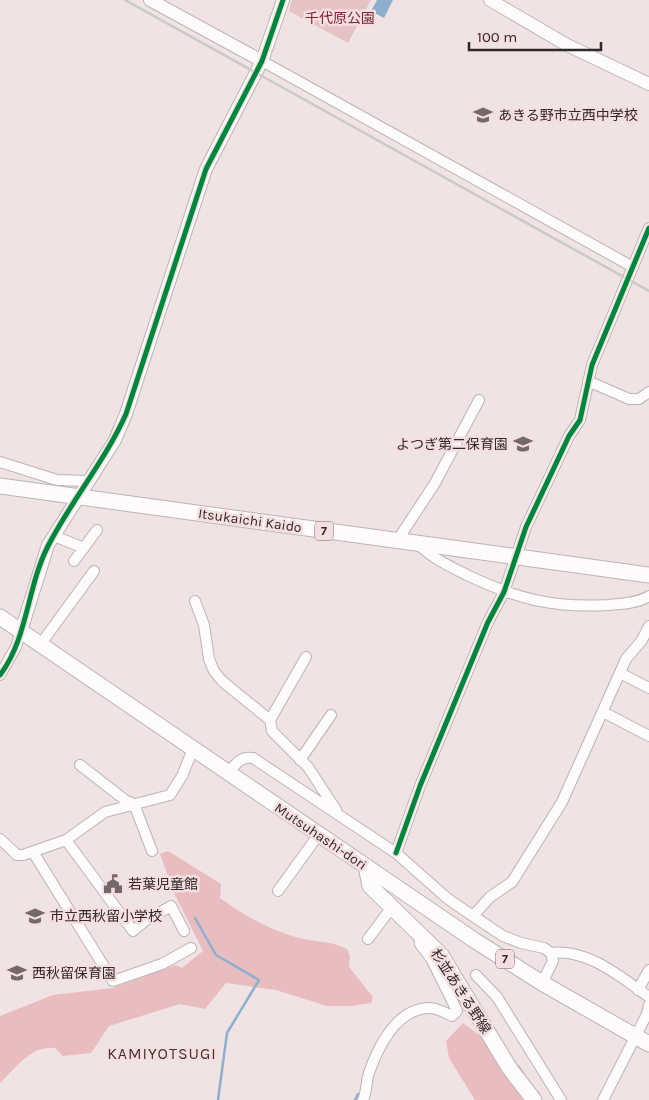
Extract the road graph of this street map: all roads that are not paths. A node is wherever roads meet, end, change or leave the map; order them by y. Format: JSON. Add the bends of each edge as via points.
{"nodes":[{"id":1,"x":150,"y":0,"type":"edge"},
{"id":2,"x":283,"y":0,"type":"edge"},
{"id":3,"x":490,"y":0,"type":"edge"},
{"id":4,"x":262,"y":61,"type":"junction"},
{"id":5,"x":649,"y":84,"type":"edge"},
{"id":6,"x":649,"y":228,"type":"edge"},
{"id":7,"x":633,"y":267,"type":"junction"},
{"id":8,"x":588,"y":381,"type":"junction"},
{"id":9,"x":649,"y":392,"type":"edge"},
{"id":10,"x":479,"y":400,"type":"dead end"},
{"id":11,"x":0,"y":462,"type":"edge"},
{"id":12,"x":89,"y":481,"type":"junction"},
{"id":13,"x":0,"y":486,"type":"edge"},
{"id":14,"x":79,"y":497,"type":"junction"},
{"id":15,"x":97,"y":530,"type":"dead end"},
{"id":16,"x":54,"y":536,"type":"junction"},
{"id":17,"x":397,"y":541,"type":"junction"},
{"id":18,"x":418,"y":544,"type":"junction"},
{"id":19,"x":84,"y":548,"type":"junction"},
{"id":20,"x":516,"y":557,"type":"junction"},
{"id":21,"x":74,"y":561,"type":"dead end"},
{"id":22,"x":94,"y":571,"type":"dead end"},
{"id":23,"x":648,"y":571,"type":"edge"},
{"id":24,"x":504,"y":592,"type":"junction"},
{"id":25,"x":649,"y":597,"type":"edge"},
{"id":26,"x":195,"y":601,"type":"dead end"},
{"id":27,"x":0,"y":617,"type":"edge"},
{"id":28,"x":649,"y":626,"type":"edge"},
{"id":29,"x":20,"y":631,"type":"junction"},
{"id":30,"x":40,"y":645,"type":"junction"},
{"id":31,"x":306,"y":657,"type":"dead end"},
{"id":32,"x":620,"y":673,"type":"junction"},
{"id":33,"x":0,"y":676,"type":"edge"},
{"id":34,"x":649,"y":688,"type":"edge"},
{"id":35,"x":603,"y":712,"type":"junction"},
{"id":36,"x":331,"y":715,"type":"dead end"},
{"id":37,"x":270,"y":720,"type":"junction"},
{"id":38,"x":649,"y":736,"type":"edge"},
{"id":39,"x":193,"y":749,"type":"junction"},
{"id":40,"x":300,"y":760,"type":"junction"},
{"id":41,"x":80,"y":765,"type":"dead end"},
{"id":42,"x":228,"y":773,"type":"junction"},
{"id":43,"x":134,"y":804,"type":"junction"},
{"id":44,"x":339,"y":815,"type":"junction"},
{"id":45,"x":319,"y":834,"type":"junction"},
{"id":46,"x":0,"y":840,"type":"edge"},
{"id":47,"x":66,"y":840,"type":"junction"},
{"id":48,"x":152,"y":851,"type":"dead end"},
{"id":49,"x":34,"y":852,"type":"junction"},
{"id":50,"x":396,"y":853,"type":"junction"},
{"id":51,"x":366,"y":866,"type":"junction"},
{"id":52,"x":278,"y":891,"type":"dead end"},
{"id":53,"x":392,"y":907,"type":"junction"},
{"id":54,"x":472,"y":916,"type":"junction"},
{"id":55,"x":184,"y":931,"type":"dead end"},
{"id":56,"x":418,"y":931,"type":"junction"},
{"id":57,"x":368,"y":939,"type":"dead end"},
{"id":58,"x":191,"y":948,"type":"dead end"},
{"id":59,"x":551,"y":953,"type":"junction"},
{"id":60,"x":649,"y":970,"type":"edge"},
{"id":61,"x":476,"y":975,"type":"dead end"},
{"id":62,"x":542,"y":983,"type":"junction"},
{"id":63,"x":638,"y":990,"type":"junction"},
{"id":64,"x":649,"y":997,"type":"edge"},
{"id":65,"x":649,"y":1005,"type":"edge"},
{"id":66,"x":636,"y":1036,"type":"junction"},
{"id":67,"x":649,"y":1044,"type":"edge"},
{"id":68,"x":363,"y":1100,"type":"edge"},
{"id":69,"x":534,"y":1100,"type":"edge"},
{"id":70,"x":561,"y":1100,"type":"edge"},
{"id":71,"x":603,"y":1100,"type":"edge"}],
"edges":[{"from":1,"to":4,"type":"street"},
{"from":2,"to":4,"type":"street"},
{"from":3,"to":5,"type":"street","via":[[567,45]]},
{"from":4,"to":7,"type":"street"},
{"from":4,"to":12,"type":"street","via":[[215,147],[135,393],[115,440]]},
{"from":6,"to":7,"type":"street"},
{"from":7,"to":8,"type":"street"},
{"from":8,"to":9,"type":"street","via":[[629,399],[639,399]]},
{"from":8,"to":20,"type":"street","via":[[580,420],[569,436],[526,527]]},
{"from":10,"to":17,"type":"street","via":[[435,482]]},
{"from":11,"to":12,"type":"street","via":[[57,480]]},
{"from":12,"to":14,"type":"street"},
{"from":13,"to":14,"type":"main road","name":"Itsukaichi Kaido","number":"7"},
{"from":14,"to":16,"type":"street"},
{"from":14,"to":17,"type":"main road","name":"Itsukaichi Kaido","number":"7"},
{"from":15,"to":19,"type":"street"},
{"from":16,"to":19,"type":"street"},
{"from":16,"to":29,"type":"street","via":[[44,556]]},
{"from":17,"to":18,"type":"main road","name":"Itsukaichi Kaido","number":"7"},
{"from":18,"to":20,"type":"main road","name":"Itsukaichi Kaido","number":"7"},
{"from":18,"to":24,"type":"street","via":[[446,565]]},
{"from":19,"to":21,"type":"street"},
{"from":20,"to":23,"type":"main road","name":"Itsukaichi Kaido","number":"7"},
{"from":20,"to":24,"type":"street"},
{"from":22,"to":30,"type":"street"},
{"from":24,"to":25,"type":"street","via":[[532,600],[582,606],[619,604]]},
{"from":24,"to":50,"type":"street","via":[[488,622],[420,786]]},
{"from":26,"to":37,"type":"street","via":[[214,671]]},
{"from":27,"to":29,"type":"main road","name":"Mutsuhashi-dori","number":"7"},
{"from":28,"to":32,"type":"street"},
{"from":29,"to":30,"type":"main road","name":"Mutsuhashi-dori","number":"7"},
{"from":29,"to":33,"type":"street","via":[[16,647]]},
{"from":30,"to":39,"type":"main road","name":"Mutsuhashi-dori","number":"7"},
{"from":31,"to":37,"type":"street"},
{"from":32,"to":34,"type":"street"},
{"from":32,"to":35,"type":"street"},
{"from":35,"to":38,"type":"street"},
{"from":35,"to":54,"type":"street","via":[[562,802],[512,882],[490,896]]},
{"from":36,"to":40,"type":"street"},
{"from":37,"to":40,"type":"street","via":[[272,731]]},
{"from":39,"to":42,"type":"main road","name":"Mutsuhashi-dori","number":"7"},
{"from":39,"to":43,"type":"street","via":[[170,794]]},
{"from":40,"to":44,"type":"street"},
{"from":41,"to":43,"type":"street","via":[[124,800]]},
{"from":42,"to":44,"type":"street","via":[[240,759],[252,758]]},
{"from":42,"to":45,"type":"main road","name":"Mutsuhashi-dori","number":"7"},
{"from":43,"to":47,"type":"street","via":[[105,812]]},
{"from":43,"to":48,"type":"street"},
{"from":44,"to":50,"type":"street"},
{"from":45,"to":51,"type":"main road","name":"Mutsuhashi-dori","number":"7"},
{"from":45,"to":52,"type":"street"},
{"from":46,"to":49,"type":"street","via":[[18,855]]},
{"from":47,"to":49,"type":"street"},
{"from":47,"to":55,"type":"street","via":[[133,931],[171,906]]},
{"from":49,"to":58,"type":"street","via":[[113,981],[162,964]]},
{"from":50,"to":54,"type":"street"},
{"from":51,"to":53,"type":"main road","name":"杉並あきる野線","via":[[370,886]]},
{"from":51,"to":62,"type":"main road","name":"Mutsuhashi-dori","number":"7"},
{"from":53,"to":56,"type":"main road","name":"杉並あきる野線"},
{"from":53,"to":57,"type":"street"},
{"from":54,"to":59,"type":"street","via":[[503,936]]},
{"from":56,"to":68,"type":"street","via":[[420,944],[432,960],[457,1011],[452,1016],[432,1008],[407,1013],[377,1053]]},
{"from":56,"to":69,"type":"main road","name":"杉並あきる野線","via":[[441,955],[510,1069]]},
{"from":59,"to":62,"type":"street","via":[[553,961]]},
{"from":59,"to":63,"type":"street","via":[[574,954],[591,960]]},
{"from":60,"to":63,"type":"street"},
{"from":61,"to":70,"type":"street","via":[[497,997]]},
{"from":62,"to":66,"type":"main road","name":"Mutsuhashi-dori","number":"7"},
{"from":63,"to":64,"type":"street"},
{"from":65,"to":66,"type":"street"},
{"from":66,"to":67,"type":"main road","name":"Mutsuhashi-dori","number":"7"},
{"from":66,"to":71,"type":"street"}]}
